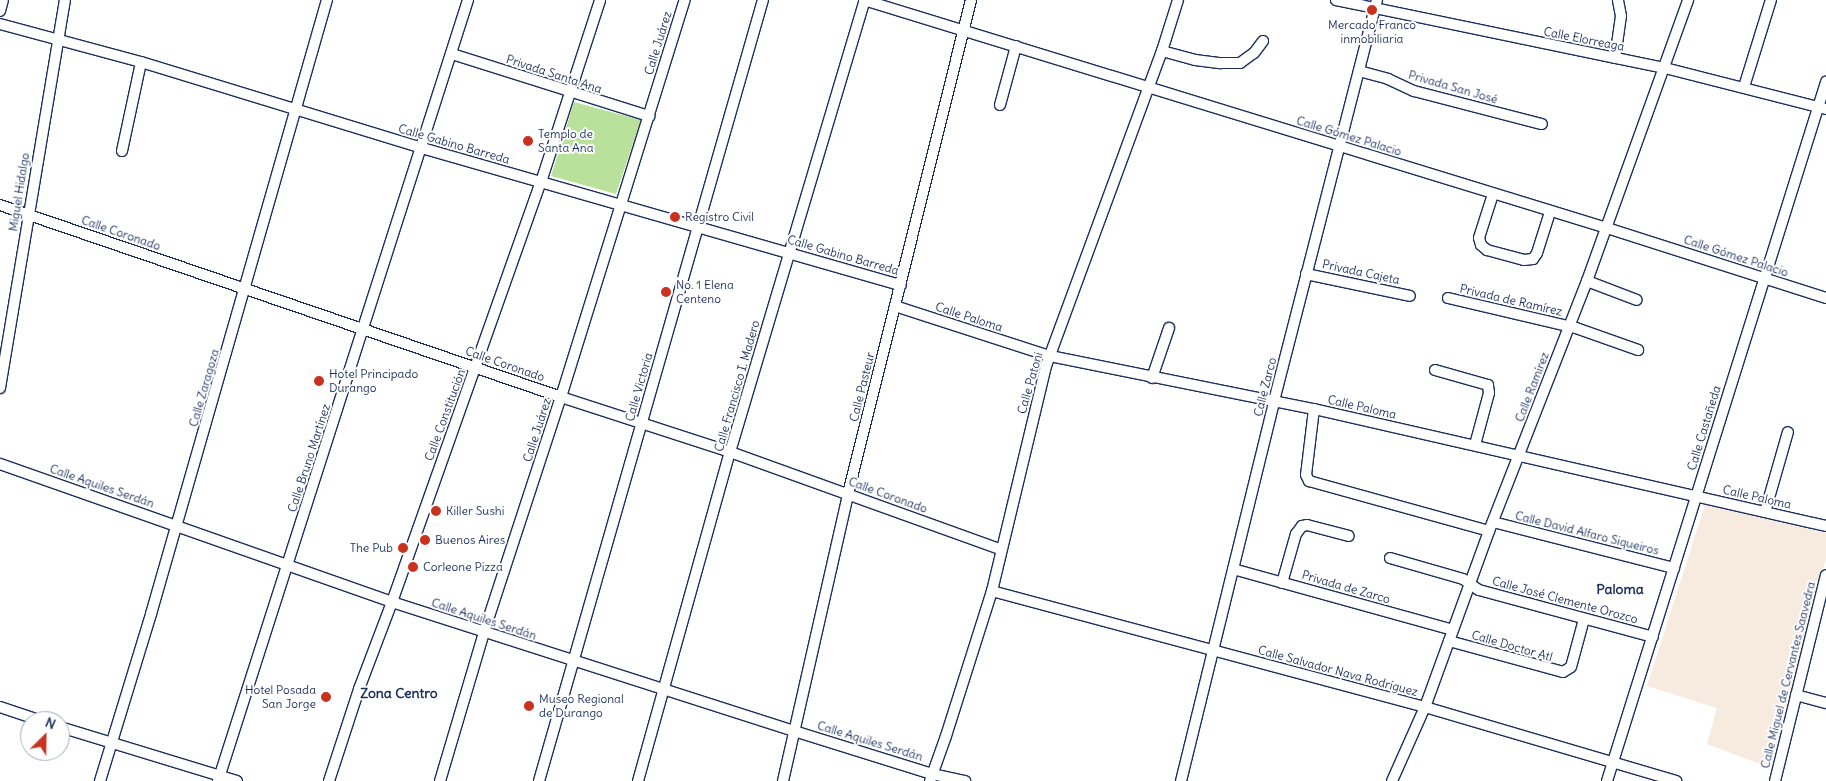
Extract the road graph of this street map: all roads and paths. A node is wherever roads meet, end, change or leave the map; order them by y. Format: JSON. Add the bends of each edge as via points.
{"nodes":[{"id":1,"x":3,"y":0,"type":"edge"},
{"id":2,"x":65,"y":0,"type":"edge"},
{"id":3,"x":327,"y":0,"type":"edge"},
{"id":4,"x":468,"y":0,"type":"edge"},
{"id":5,"x":600,"y":0,"type":"edge"},
{"id":6,"x":685,"y":0,"type":"edge"},
{"id":7,"x":763,"y":0,"type":"edge"},
{"id":8,"x":864,"y":0,"type":"edge"},
{"id":9,"x":971,"y":0,"type":"edge"},
{"id":10,"x":1178,"y":0,"type":"edge"},
{"id":11,"x":1336,"y":0,"type":"edge"},
{"id":12,"x":1618,"y":0,"type":"edge"},
{"id":13,"x":1688,"y":0,"type":"edge"},
{"id":14,"x":1771,"y":0,"type":"edge"},
{"id":15,"x":1376,"y":4,"type":"edge"},
{"id":16,"x":0,"y":11,"type":"edge"},
{"id":17,"x":0,"y":24,"type":"edge"},
{"id":18,"x":964,"y":29,"type":"junction"},
{"id":19,"x":57,"y":40,"type":"junction"},
{"id":20,"x":1263,"y":41,"type":"dead end"},
{"id":21,"x":1016,"y":46,"type":"junction"},
{"id":22,"x":1162,"y":51,"type":"junction"},
{"id":23,"x":452,"y":54,"type":"junction"},
{"id":24,"x":1615,"y":58,"type":"junction"},
{"id":25,"x":142,"y":62,"type":"junction"},
{"id":26,"x":1665,"y":68,"type":"junction"},
{"id":27,"x":1359,"y":71,"type":"junction"},
{"id":28,"x":1826,"y":82,"type":"edge"},
{"id":29,"x":1149,"y":87,"type":"junction"},
{"id":30,"x":1744,"y":87,"type":"junction"},
{"id":31,"x":571,"y":93,"type":"junction"},
{"id":32,"x":1000,"y":105,"type":"dead end"},
{"id":33,"x":1822,"y":108,"type":"edge"},
{"id":34,"x":296,"y":110,"type":"junction"},
{"id":35,"x":649,"y":116,"type":"junction"},
{"id":36,"x":1542,"y":124,"type":"dead end"},
{"id":37,"x":1340,"y":146,"type":"junction"},
{"id":38,"x":422,"y":148,"type":"junction"},
{"id":39,"x":122,"y":151,"type":"dead end"},
{"id":40,"x":541,"y":182,"type":"junction"},
{"id":41,"x":1493,"y":194,"type":"junction"},
{"id":42,"x":0,"y":205,"type":"edge"},
{"id":43,"x":620,"y":205,"type":"junction"},
{"id":44,"x":1550,"y":212,"type":"junction"},
{"id":45,"x":28,"y":214,"type":"junction"},
{"id":46,"x":698,"y":228,"type":"junction"},
{"id":47,"x":1607,"y":228,"type":"junction"},
{"id":48,"x":789,"y":253,"type":"junction"},
{"id":49,"x":1306,"y":274,"type":"junction"},
{"id":50,"x":1765,"y":279,"type":"junction"},
{"id":51,"x":1587,"y":281,"type":"junction"},
{"id":52,"x":902,"y":285,"type":"junction"},
{"id":53,"x":246,"y":289,"type":"junction"},
{"id":54,"x":1410,"y":296,"type":"dead end"},
{"id":55,"x":1448,"y":298,"type":"dead end"},
{"id":56,"x":1826,"y":298,"type":"edge"},
{"id":57,"x":1637,"y":300,"type":"dead end"},
{"id":58,"x":895,"y":306,"type":"junction"},
{"id":59,"x":1569,"y":327,"type":"junction"},
{"id":60,"x":1169,"y":328,"type":"dead end"},
{"id":61,"x":364,"y":329,"type":"junction"},
{"id":62,"x":1638,"y":350,"type":"dead end"},
{"id":63,"x":1050,"y":356,"type":"junction"},
{"id":64,"x":476,"y":367,"type":"junction"},
{"id":65,"x":1435,"y":370,"type":"dead end"},
{"id":66,"x":1152,"y":378,"type":"junction"},
{"id":67,"x":0,"y":388,"type":"edge"},
{"id":68,"x":561,"y":397,"type":"junction"},
{"id":69,"x":1274,"y":402,"type":"junction"},
{"id":70,"x":1314,"y":413,"type":"junction"},
{"id":71,"x":642,"y":422,"type":"junction"},
{"id":72,"x":1788,"y":432,"type":"dead end"},
{"id":73,"x":1475,"y":445,"type":"junction"},
{"id":74,"x":730,"y":452,"type":"junction"},
{"id":75,"x":1519,"y":455,"type":"junction"},
{"id":76,"x":0,"y":464,"type":"edge"},
{"id":77,"x":848,"y":494,"type":"junction"},
{"id":78,"x":1696,"y":496,"type":"junction"},
{"id":79,"x":1765,"y":512,"type":"junction"},
{"id":80,"x":177,"y":525,"type":"junction"},
{"id":81,"x":1826,"y":526,"type":"edge"},
{"id":82,"x":1491,"y":527,"type":"junction"},
{"id":83,"x":1349,"y":536,"type":"dead end"},
{"id":84,"x":1000,"y":549,"type":"junction"},
{"id":85,"x":1390,"y":558,"type":"dead end"},
{"id":86,"x":288,"y":563,"type":"junction"},
{"id":87,"x":1674,"y":568,"type":"junction"},
{"id":88,"x":1233,"y":569,"type":"junction"},
{"id":89,"x":1826,"y":575,"type":"edge"},
{"id":90,"x":1282,"y":583,"type":"junction"},
{"id":91,"x":1470,"y":585,"type":"junction"},
{"id":92,"x":992,"y":591,"type":"junction"},
{"id":93,"x":392,"y":602,"type":"junction"},
{"id":94,"x":1584,"y":619,"type":"junction"},
{"id":95,"x":1453,"y":630,"type":"junction"},
{"id":96,"x":484,"y":632,"type":"junction"},
{"id":97,"x":1653,"y":637,"type":"junction"},
{"id":98,"x":1449,"y":641,"type":"junction"},
{"id":99,"x":1213,"y":650,"type":"junction"},
{"id":100,"x":572,"y":660,"type":"junction"},
{"id":101,"x":664,"y":688,"type":"junction"},
{"id":102,"x":1796,"y":695,"type":"junction"},
{"id":103,"x":1826,"y":702,"type":"edge"},
{"id":104,"x":0,"y":707,"type":"edge"},
{"id":105,"x":1425,"y":707,"type":"junction"},
{"id":106,"x":20,"y":714,"type":"edge"},
{"id":107,"x":70,"y":730,"type":"edge"},
{"id":108,"x":794,"y":731,"type":"junction"},
{"id":109,"x":111,"y":744,"type":"junction"},
{"id":110,"x":1614,"y":762,"type":"junction"},
{"id":111,"x":931,"y":777,"type":"edge"},
{"id":112,"x":219,"y":779,"type":"edge"},
{"id":113,"x":100,"y":781,"type":"edge"},
{"id":114,"x":237,"y":781,"type":"edge"},
{"id":115,"x":329,"y":781,"type":"edge"},
{"id":116,"x":440,"y":781,"type":"edge"},
{"id":117,"x":538,"y":781,"type":"edge"},
{"id":118,"x":638,"y":781,"type":"edge"},
{"id":119,"x":783,"y":781,"type":"edge"},
{"id":120,"x":966,"y":781,"type":"edge"},
{"id":121,"x":1181,"y":781,"type":"edge"},
{"id":122,"x":1392,"y":781,"type":"edge"},
{"id":123,"x":1607,"y":781,"type":"edge"},
{"id":124,"x":1676,"y":781,"type":"edge"},
{"id":125,"x":1775,"y":781,"type":"edge"}],
"edges":[{"from":1,"to":16,"type":"street"},
{"from":2,"to":19,"type":"street","name":"Miguel Hidalgo"},
{"from":3,"to":34,"type":"street","name":"Calle Zaragoza"},
{"from":4,"to":23,"type":"street","name":"Calle Bruno Martínez"},
{"from":5,"to":31,"type":"street","name":"Calle Constitución"},
{"from":6,"to":35,"type":"street","name":"Calle Juárez"},
{"from":7,"to":46,"type":"street","name":"Calle Victoria"},
{"from":8,"to":18,"type":"street","name":"Calle Gómez Palacio"},
{"from":8,"to":48,"type":"street","name":"Calle Francisco I. Madero"},
{"from":9,"to":18,"type":"street","name":"Calle Pasteur"},
{"from":10,"to":22,"type":"street","name":"Calle Patoni"},
{"from":11,"to":15,"type":"street","name":"Calle Elorreaga"},
{"from":12,"to":24,"type":"street","via":[[1621,16]]},
{"from":13,"to":26,"type":"street","name":"Calle Ramírez"},
{"from":14,"to":30,"type":"street"},
{"from":15,"to":24,"type":"street","name":"Calle Elorreaga"},
{"from":15,"to":27,"type":"street","name":"Calle Zarco"},
{"from":17,"to":19,"type":"street","name":"Calle Gabino Barreda"},
{"from":18,"to":21,"type":"street","name":"Calle Gómez Palacio"},
{"from":18,"to":52,"type":"street","name":"Calle Pasteur"},
{"from":19,"to":25,"type":"street","name":"Calle Gabino Barreda"},
{"from":19,"to":45,"type":"street","name":"Miguel Hidalgo"},
{"from":20,"to":22,"type":"street","via":[[1240,63],[1195,60]]},
{"from":21,"to":29,"type":"street","name":"Calle Gómez Palacio"},
{"from":21,"to":32,"type":"street"},
{"from":22,"to":29,"type":"street","name":"Calle Patoni"},
{"from":23,"to":31,"type":"street","name":"Privada Santa Ana"},
{"from":23,"to":38,"type":"street","name":"Calle Bruno Martínez"},
{"from":24,"to":26,"type":"street","name":"Calle Elorreaga"},
{"from":25,"to":34,"type":"street","name":"Calle Gabino Barreda"},
{"from":25,"to":39,"type":"street"},
{"from":26,"to":30,"type":"street","name":"Calle Elorreaga"},
{"from":26,"to":47,"type":"street","name":"Calle Ramírez"},
{"from":27,"to":36,"type":"street","name":"Privada San José","via":[[1414,91]]},
{"from":27,"to":37,"type":"street","name":"Calle Zarco"},
{"from":28,"to":33,"type":"street","name":"Calle Castañeda"},
{"from":29,"to":37,"type":"street","name":"Calle Gómez Palacio"},
{"from":29,"to":63,"type":"street","name":"Calle Patoni"},
{"from":30,"to":33,"type":"street","name":"Calle Elorreaga"},
{"from":31,"to":35,"type":"street","name":"Privada Santa Ana"},
{"from":31,"to":40,"type":"street","name":"Calle Constitución"},
{"from":33,"to":50,"type":"street","name":"Calle Castañeda"},
{"from":34,"to":38,"type":"street","name":"Calle Gabino Barreda"},
{"from":34,"to":53,"type":"street","name":"Calle Zaragoza"},
{"from":35,"to":43,"type":"street","name":"Calle Juárez"},
{"from":37,"to":41,"type":"street","name":"Calle Gómez Palacio"},
{"from":37,"to":49,"type":"street","name":"Calle Zarco"},
{"from":38,"to":40,"type":"street","name":"Calle Gabino Barreda"},
{"from":38,"to":61,"type":"street","name":"Calle Bruno Martínez"},
{"from":40,"to":43,"type":"street","name":"Calle Gabino Barreda"},
{"from":40,"to":64,"type":"street","name":"Calle Constitución"},
{"from":41,"to":44,"type":"street","name":"Calle Gómez Palacio"},
{"from":41,"to":44,"type":"street","via":[[1479,238],[1480,245],[1487,250],[1524,260],[1533,259]]},
{"from":42,"to":45,"type":"street","name":"Calle Coronado"},
{"from":43,"to":46,"type":"street","name":"Calle Gabino Barreda"},
{"from":43,"to":68,"type":"street","name":"Calle Juárez"},
{"from":44,"to":47,"type":"street","name":"Calle Gómez Palacio"},
{"from":45,"to":53,"type":"street","name":"Calle Coronado"},
{"from":45,"to":67,"type":"street","name":"Miguel Hidalgo"},
{"from":46,"to":48,"type":"street","name":"Calle Gabino Barreda"},
{"from":46,"to":71,"type":"street","name":"Calle Victoria"},
{"from":47,"to":50,"type":"street","name":"Calle Gómez Palacio"},
{"from":47,"to":51,"type":"street","name":"Calle Ramírez"},
{"from":48,"to":52,"type":"street","name":"Calle Gabino Barreda"},
{"from":48,"to":74,"type":"street","name":"Calle Francisco I. Madero"},
{"from":49,"to":54,"type":"street","name":"Privada Cajeta"},
{"from":49,"to":69,"type":"street","name":"Calle Zarco"},
{"from":50,"to":56,"type":"street","name":"Calle Gómez Palacio"},
{"from":50,"to":78,"type":"street","name":"Calle Castañeda"},
{"from":51,"to":57,"type":"street"},
{"from":51,"to":59,"type":"street","name":"Calle Ramírez"},
{"from":52,"to":58,"type":"street","name":"Calle Pasteur"},
{"from":53,"to":61,"type":"street","name":"Calle Coronado"},
{"from":53,"to":80,"type":"street","name":"Calle Zaragoza"},
{"from":55,"to":59,"type":"street","name":"Privada de Ramírez"},
{"from":58,"to":63,"type":"street","name":"Calle Paloma"},
{"from":58,"to":77,"type":"street","name":"Calle Pasteur"},
{"from":59,"to":62,"type":"street","name":"Privada de Ramírez"},
{"from":59,"to":75,"type":"street","name":"Calle Ramírez"},
{"from":60,"to":66,"type":"street"},
{"from":61,"to":64,"type":"street","name":"Calle Coronado"},
{"from":61,"to":86,"type":"street","name":"Calle Bruno Martínez"},
{"from":63,"to":66,"type":"street","name":"Calle Paloma"},
{"from":63,"to":84,"type":"street","name":"Calle Patoni"},
{"from":64,"to":68,"type":"street","name":"Calle Coronado"},
{"from":64,"to":93,"type":"street","name":"Calle Constitución"},
{"from":65,"to":73,"type":"street","via":[[1488,385],[1489,393]]},
{"from":66,"to":69,"type":"street","name":"Calle Paloma"},
{"from":68,"to":71,"type":"street","name":"Calle Coronado"},
{"from":68,"to":96,"type":"street","name":"Calle Juárez"},
{"from":69,"to":70,"type":"street","name":"Calle Paloma"},
{"from":69,"to":88,"type":"street","name":"Calle Zarco"},
{"from":70,"to":73,"type":"street","name":"Calle Paloma"},
{"from":70,"to":82,"type":"street","name":"Calle David Alfaro Siqueiros","via":[[1307,479],[1384,503]]},
{"from":71,"to":74,"type":"street","name":"Calle Coronado"},
{"from":71,"to":100,"type":"street","name":"Calle Victoria"},
{"from":72,"to":79,"type":"street"},
{"from":73,"to":75,"type":"street","name":"Calle Paloma"},
{"from":74,"to":77,"type":"street","name":"Calle Coronado"},
{"from":74,"to":101,"type":"street","name":"Calle Francisco I. Madero"},
{"from":75,"to":78,"type":"street","name":"Calle Paloma"},
{"from":75,"to":82,"type":"street","name":"Calle Ramírez"},
{"from":76,"to":80,"type":"street","name":"Calle Aquiles Serdán"},
{"from":77,"to":84,"type":"street","name":"Calle Coronado"},
{"from":77,"to":108,"type":"street","name":"Calle Pasteur"},
{"from":78,"to":79,"type":"street","name":"Calle Paloma"},
{"from":78,"to":87,"type":"street","name":"Calle Castañeda"},
{"from":79,"to":81,"type":"street","name":"Calle Paloma"},
{"from":80,"to":86,"type":"street","name":"Calle Aquiles Serdán"},
{"from":80,"to":109,"type":"street","name":"Calle Zaragoza"},
{"from":82,"to":87,"type":"street","name":"Calle David Alfaro Siqueiros"},
{"from":82,"to":91,"type":"street","name":"Calle Ramírez"},
{"from":83,"to":90,"type":"street","via":[[1302,526],[1296,534]]},
{"from":84,"to":92,"type":"street","name":"Calle Patoni"},
{"from":85,"to":91,"type":"street","name":"Calle José Clemente Orozco"},
{"from":86,"to":93,"type":"street","name":"Calle Aquiles Serdán"},
{"from":86,"to":112,"type":"street","name":"Calle Bruno Martínez"},
{"from":87,"to":97,"type":"street","name":"Calle Castañeda"},
{"from":88,"to":90,"type":"street","name":"Privada de Zarco"},
{"from":88,"to":99,"type":"street","name":"Calle Zarco"},
{"from":89,"to":102,"type":"street","name":"Calle Miguel de Cervantes Saavedra"},
{"from":90,"to":95,"type":"street","name":"Privada de Zarco"},
{"from":91,"to":94,"type":"street","name":"Calle José Clemente Orozco"},
{"from":91,"to":95,"type":"street","name":"Calle Ramírez"},
{"from":92,"to":99,"type":"street","name":"Calle Salvador Nava Rodríguez"},
{"from":92,"to":111,"type":"street","name":"Calle Patoni"},
{"from":93,"to":96,"type":"street","name":"Calle Aquiles Serdán"},
{"from":93,"to":115,"type":"street","name":"Calle Constitución"},
{"from":94,"to":97,"type":"street","name":"Calle José Clemente Orozco"},
{"from":94,"to":98,"type":"street","name":"Calle Doctor Atl","via":[[1568,671],[1558,672]]},
{"from":95,"to":98,"type":"street","name":"Calle Ramírez"},
{"from":96,"to":100,"type":"street","name":"Calle Aquiles Serdán"},
{"from":96,"to":116,"type":"street","name":"Calle Juárez"},
{"from":97,"to":110,"type":"street","name":"Calle Castañeda"},
{"from":98,"to":105,"type":"street","name":"Calle Ramírez"},
{"from":99,"to":105,"type":"street","name":"Calle Salvador Nava Rodríguez"},
{"from":99,"to":121,"type":"street","name":"Calle Zarco"},
{"from":100,"to":101,"type":"street","name":"Calle Aquiles Serdán"},
{"from":100,"to":117,"type":"street","name":"Calle Victoria"},
{"from":101,"to":108,"type":"street","name":"Calle Aquiles Serdán"},
{"from":101,"to":118,"type":"street","name":"Calle Francisco I. Madero"},
{"from":102,"to":103,"type":"street"},
{"from":102,"to":125,"type":"street","name":"Calle Miguel de Cervantes Saavedra"},
{"from":104,"to":106,"type":"street"},
{"from":105,"to":110,"type":"street","name":"Calle Salvador Nava Rodríguez"},
{"from":105,"to":122,"type":"street","name":"Calle Ramírez"},
{"from":107,"to":109,"type":"street"},
{"from":108,"to":111,"type":"street","name":"Calle Aquiles Serdán"},
{"from":108,"to":119,"type":"street","name":"Calle Pasteur"},
{"from":109,"to":112,"type":"street"},
{"from":109,"to":113,"type":"street","name":"Calle Zaragoza"},
{"from":110,"to":123,"type":"street","name":"Calle Castañeda"},
{"from":110,"to":124,"type":"street","name":"Calle Salvador Nava Rodríguez"},
{"from":111,"to":120,"type":"street","name":"Calle Aquiles Serdán"},
{"from":112,"to":114,"type":"street"}]}
